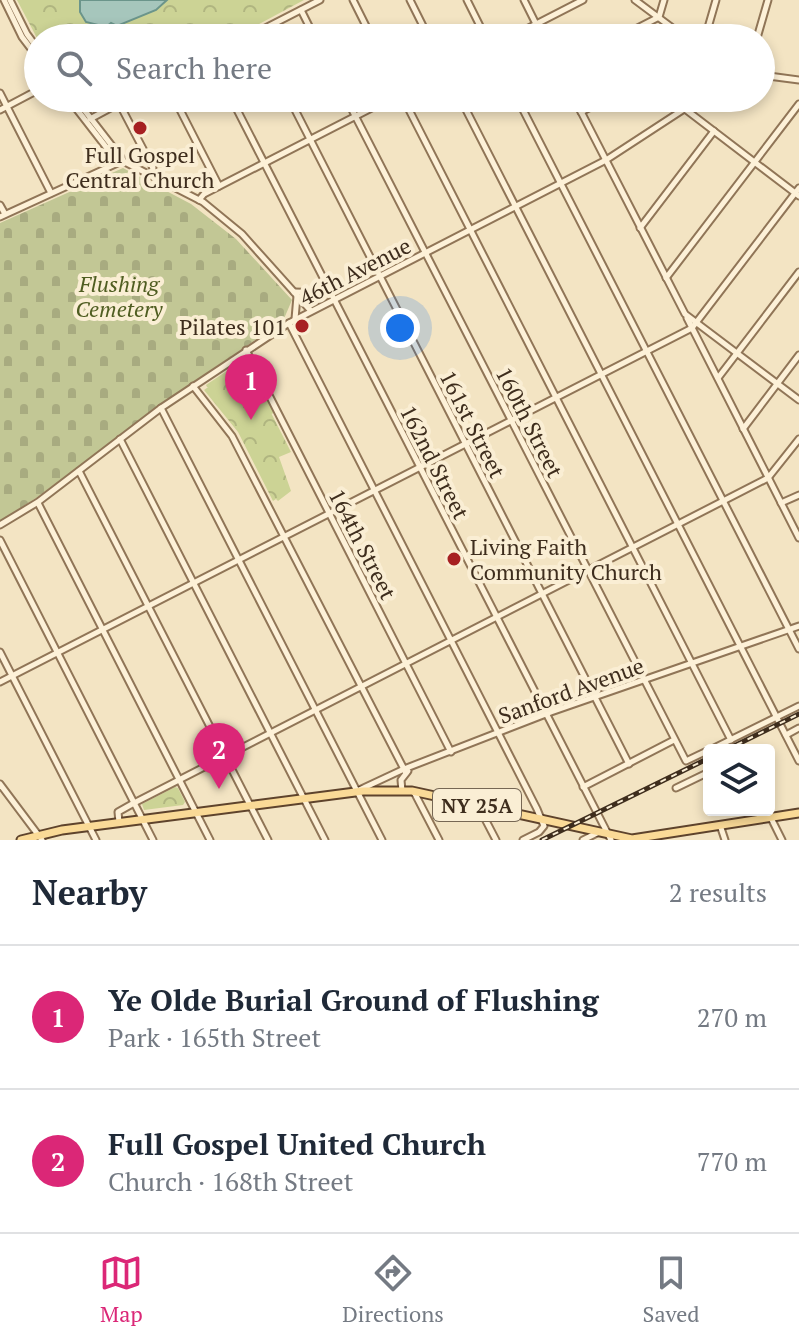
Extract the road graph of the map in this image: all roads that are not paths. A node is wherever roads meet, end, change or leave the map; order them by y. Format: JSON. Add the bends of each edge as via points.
{"nodes":[{"id":1,"x":7,"y":0,"type":"edge"},
{"id":2,"x":320,"y":0,"type":"edge"},
{"id":3,"x":353,"y":0,"type":"edge"},
{"id":4,"x":410,"y":0,"type":"edge"},
{"id":5,"x":467,"y":0,"type":"edge"},
{"id":6,"x":524,"y":0,"type":"edge"},
{"id":7,"x":583,"y":0,"type":"edge"},
{"id":8,"x":635,"y":0,"type":"edge"},
{"id":9,"x":664,"y":0,"type":"edge"},
{"id":10,"x":716,"y":0,"type":"edge"},
{"id":11,"x":768,"y":0,"type":"edge"},
{"id":12,"x":313,"y":2,"type":"edge"},
{"id":13,"x":301,"y":10,"type":"junction"},
{"id":14,"x":659,"y":17,"type":"junction"},
{"id":15,"x":277,"y":24,"type":"edge"},
{"id":16,"x":308,"y":24,"type":"edge"},
{"id":17,"x":365,"y":24,"type":"edge"},
{"id":18,"x":422,"y":24,"type":"edge"},
{"id":19,"x":479,"y":24,"type":"edge"},
{"id":20,"x":536,"y":24,"type":"joint"},
{"id":21,"x":645,"y":24,"type":"edge"},
{"id":22,"x":668,"y":24,"type":"edge"},
{"id":23,"x":709,"y":24,"type":"edge"},
{"id":24,"x":761,"y":24,"type":"edge"},
{"id":25,"x":24,"y":27,"type":"edge"},
{"id":26,"x":24,"y":38,"type":"edge"},
{"id":27,"x":799,"y":72,"type":"edge"},
{"id":28,"x":775,"y":77,"type":"edge"},
{"id":29,"x":798,"y":80,"type":"edge"},
{"id":30,"x":0,"y":93,"type":"edge"},
{"id":31,"x":24,"y":97,"type":"edge"},
{"id":32,"x":799,"y":104,"type":"edge"},
{"id":33,"x":3,"y":108,"type":"edge"},
{"id":34,"x":81,"y":112,"type":"edge"},
{"id":35,"x":83,"y":112,"type":"edge"},
{"id":36,"x":103,"y":112,"type":"edge"},
{"id":37,"x":124,"y":112,"type":"edge"},
{"id":38,"x":181,"y":112,"type":"edge"},
{"id":39,"x":238,"y":112,"type":"edge"},
{"id":40,"x":296,"y":112,"type":"edge"},
{"id":41,"x":353,"y":112,"type":"edge"},
{"id":42,"x":364,"y":112,"type":"edge"},
{"id":43,"x":410,"y":112,"type":"edge"},
{"id":44,"x":467,"y":112,"type":"edge"},
{"id":45,"x":524,"y":112,"type":"edge"},
{"id":46,"x":581,"y":112,"type":"edge"},
{"id":47,"x":680,"y":112,"type":"edge"},
{"id":48,"x":689,"y":112,"type":"edge"},
{"id":49,"x":355,"y":117,"type":"junction"},
{"id":50,"x":88,"y":120,"type":"junction"},
{"id":51,"x":714,"y":131,"type":"junction"},
{"id":52,"x":310,"y":140,"type":"junction"},
{"id":53,"x":606,"y":160,"type":"junction"},
{"id":54,"x":123,"y":161,"type":"junction"},
{"id":55,"x":755,"y":162,"type":"junction"},
{"id":56,"x":264,"y":163,"type":"junction"},
{"id":57,"x":151,"y":174,"type":"junction"},
{"id":58,"x":560,"y":183,"type":"junction"},
{"id":59,"x":219,"y":186,"type":"junction"},
{"id":60,"x":51,"y":193,"type":"junction"},
{"id":61,"x":798,"y":193,"type":"edge"},
{"id":62,"x":199,"y":200,"type":"junction"},
{"id":63,"x":0,"y":205,"type":"edge"},
{"id":64,"x":515,"y":206,"type":"junction"},
{"id":65,"x":2,"y":216,"type":"edge"},
{"id":66,"x":640,"y":228,"type":"junction"},
{"id":67,"x":470,"y":229,"type":"junction"},
{"id":68,"x":425,"y":253,"type":"junction"},
{"id":69,"x":799,"y":272,"type":"edge"},
{"id":70,"x":379,"y":275,"type":"junction"},
{"id":71,"x":666,"y":278,"type":"junction"},
{"id":72,"x":296,"y":293,"type":"junction"},
{"id":73,"x":332,"y":296,"type":"junction"},
{"id":74,"x":311,"y":311,"type":"junction"},
{"id":75,"x":292,"y":321,"type":"junction"},
{"id":76,"x":694,"y":325,"type":"junction"},
{"id":77,"x":246,"y":350,"type":"junction"},
{"id":78,"x":646,"y":351,"type":"junction"},
{"id":79,"x":737,"y":353,"type":"junction"},
{"id":80,"x":799,"y":355,"type":"edge"},
{"id":81,"x":601,"y":374,"type":"junction"},
{"id":82,"x":718,"y":378,"type":"junction"},
{"id":83,"x":777,"y":384,"type":"junction"},
{"id":84,"x":193,"y":386,"type":"junction"},
{"id":85,"x":556,"y":397,"type":"junction"},
{"id":86,"x":799,"y":400,"type":"edge"},
{"id":87,"x":161,"y":408,"type":"junction"},
{"id":88,"x":511,"y":420,"type":"junction"},
{"id":89,"x":743,"y":429,"type":"junction"},
{"id":90,"x":120,"y":439,"type":"junction"},
{"id":91,"x":799,"y":439,"type":"edge"},
{"id":92,"x":465,"y":444,"type":"junction"},
{"id":93,"x":420,"y":467,"type":"junction"},
{"id":94,"x":78,"y":470,"type":"junction"},
{"id":95,"x":768,"y":478,"type":"junction"},
{"id":96,"x":375,"y":490,"type":"junction"},
{"id":97,"x":799,"y":495,"type":"edge"},
{"id":98,"x":723,"y":501,"type":"junction"},
{"id":99,"x":38,"y":502,"type":"junction"},
{"id":100,"x":781,"y":503,"type":"junction"},
{"id":101,"x":329,"y":513,"type":"junction"},
{"id":102,"x":678,"y":524,"type":"junction"},
{"id":103,"x":0,"y":525,"type":"edge"},
{"id":104,"x":284,"y":537,"type":"junction"},
{"id":105,"x":799,"y":538,"type":"edge"},
{"id":106,"x":0,"y":540,"type":"edge"},
{"id":107,"x":633,"y":547,"type":"junction"},
{"id":108,"x":239,"y":560,"type":"junction"},
{"id":109,"x":587,"y":571,"type":"junction"},
{"id":110,"x":193,"y":583,"type":"junction"},
{"id":111,"x":542,"y":594,"type":"junction"},
{"id":112,"x":148,"y":606,"type":"junction"},
{"id":113,"x":497,"y":617,"type":"junction"},
{"id":114,"x":799,"y":626,"type":"edge"},
{"id":115,"x":103,"y":629,"type":"junction"},
{"id":116,"x":789,"y":630,"type":"junction"},
{"id":117,"x":451,"y":640,"type":"junction"},
{"id":118,"x":740,"y":647,"type":"junction"},
{"id":119,"x":799,"y":649,"type":"edge"},
{"id":120,"x":0,"y":652,"type":"edge"},
{"id":121,"x":57,"y":652,"type":"junction"},
{"id":122,"x":406,"y":663,"type":"junction"},
{"id":123,"x":692,"y":664,"type":"junction"},
{"id":124,"x":12,"y":675,"type":"junction"},
{"id":125,"x":644,"y":680,"type":"junction"},
{"id":126,"x":0,"y":682,"type":"edge"},
{"id":127,"x":360,"y":687,"type":"junction"},
{"id":128,"x":595,"y":697,"type":"junction"},
{"id":129,"x":799,"y":706,"type":"edge"},
{"id":130,"x":315,"y":710,"type":"junction"},
{"id":131,"x":547,"y":714,"type":"junction"},
{"id":132,"x":777,"y":717,"type":"junction"},
{"id":133,"x":799,"y":728,"type":"edge"},
{"id":134,"x":270,"y":733,"type":"junction"},
{"id":135,"x":499,"y":733,"type":"junction"},
{"id":136,"x":786,"y":735,"type":"junction"},
{"id":137,"x":674,"y":740,"type":"junction"},
{"id":138,"x":731,"y":740,"type":"junction"},
{"id":139,"x":722,"y":744,"type":"edge"},
{"id":140,"x":451,"y":752,"type":"junction"},
{"id":141,"x":703,"y":753,"type":"edge"},
{"id":142,"x":225,"y":756,"type":"junction"},
{"id":143,"x":799,"y":761,"type":"edge"},
{"id":144,"x":629,"y":764,"type":"junction"},
{"id":145,"x":405,"y":771,"type":"junction"},
{"id":146,"x":703,"y":775,"type":"edge"},
{"id":147,"x":179,"y":779,"type":"junction"},
{"id":148,"x":0,"y":784,"type":"edge"},
{"id":149,"x":583,"y":787,"type":"junction"},
{"id":150,"x":676,"y":788,"type":"dead end"},
{"id":151,"x":402,"y":791,"type":"junction"},
{"id":152,"x":357,"y":792,"type":"junction"},
{"id":153,"x":413,"y":792,"type":"junction"},
{"id":154,"x":304,"y":799,"type":"junction"},
{"id":155,"x":134,"y":803,"type":"junction"},
{"id":156,"x":250,"y":806,"type":"junction"},
{"id":157,"x":486,"y":808,"type":"junction"},
{"id":158,"x":197,"y":813,"type":"junction"},
{"id":159,"x":799,"y":813,"type":"edge"},
{"id":160,"x":775,"y":814,"type":"edge"},
{"id":161,"x":760,"y":816,"type":"edge"},
{"id":162,"x":770,"y":816,"type":"edge"},
{"id":163,"x":143,"y":820,"type":"junction"},
{"id":164,"x":119,"y":822,"type":"junction"},
{"id":165,"x":543,"y":823,"type":"junction"},
{"id":166,"x":720,"y":825,"type":"junction"},
{"id":167,"x":89,"y":826,"type":"junction"},
{"id":168,"x":583,"y":829,"type":"junction"},
{"id":169,"x":606,"y":835,"type":"edge"},
{"id":170,"x":40,"y":837,"type":"edge"},
{"id":171,"x":668,"y":837,"type":"edge"},
{"id":172,"x":636,"y":839,"type":"edge"},
{"id":173,"x":21,"y":840,"type":"edge"},
{"id":174,"x":96,"y":840,"type":"edge"},
{"id":175,"x":153,"y":840,"type":"edge"},
{"id":176,"x":210,"y":840,"type":"edge"},
{"id":177,"x":268,"y":840,"type":"edge"},
{"id":178,"x":325,"y":840,"type":"edge"},
{"id":179,"x":382,"y":840,"type":"edge"},
{"id":180,"x":439,"y":840,"type":"edge"},
{"id":181,"x":496,"y":840,"type":"edge"},
{"id":182,"x":523,"y":840,"type":"edge"},
{"id":183,"x":582,"y":840,"type":"edge"},
{"id":184,"x":725,"y":840,"type":"edge"},
{"id":185,"x":782,"y":840,"type":"edge"}],
"edges":[{"from":1,"to":25,"type":"street"},
{"from":1,"to":26,"type":"street"},
{"from":2,"to":12,"type":"street"},
{"from":3,"to":17,"type":"street"},
{"from":4,"to":18,"type":"street"},
{"from":5,"to":19,"type":"street"},
{"from":6,"to":20,"type":"street"},
{"from":7,"to":20,"type":"street"},
{"from":8,"to":14,"type":"street"},
{"from":9,"to":14,"type":"street"},
{"from":10,"to":23,"type":"street"},
{"from":11,"to":24,"type":"street"},
{"from":12,"to":13,"type":"street"},
{"from":13,"to":15,"type":"street"},
{"from":13,"to":16,"type":"street"},
{"from":14,"to":21,"type":"street"},
{"from":14,"to":22,"type":"street"},
{"from":27,"to":29,"type":"street"},
{"from":28,"to":29,"type":"street"},
{"from":30,"to":33,"type":"street"},
{"from":31,"to":33,"type":"street"},
{"from":32,"to":55,"type":"street"},
{"from":33,"to":60,"type":"street"},
{"from":34,"to":50,"type":"street"},
{"from":35,"to":50,"type":"street"},
{"from":36,"to":50,"type":"street"},
{"from":37,"to":57,"type":"street","via":[[151,164]]},
{"from":38,"to":59,"type":"street"},
{"from":39,"to":56,"type":"street","name":"162nd Street"},
{"from":40,"to":52,"type":"street","name":"161st Street"},
{"from":41,"to":49,"type":"street","name":"160th Street"},
{"from":42,"to":49,"type":"street"},
{"from":43,"to":67,"type":"street"},
{"from":44,"to":64,"type":"street"},
{"from":45,"to":58,"type":"street"},
{"from":46,"to":53,"type":"street"},
{"from":47,"to":53,"type":"street","name":"46th Avenue"},
{"from":48,"to":51,"type":"street"},
{"from":49,"to":52,"type":"street"},
{"from":49,"to":68,"type":"street","name":"160th Street"},
{"from":50,"to":54,"type":"street"},
{"from":51,"to":55,"type":"street"},
{"from":51,"to":66,"type":"street"},
{"from":52,"to":56,"type":"street"},
{"from":52,"to":70,"type":"street","name":"161st Street"},
{"from":53,"to":58,"type":"street","name":"46th Avenue"},
{"from":53,"to":66,"type":"street"},
{"from":54,"to":57,"type":"street"},
{"from":54,"to":60,"type":"street"},
{"from":55,"to":61,"type":"street"},
{"from":55,"to":71,"type":"street"},
{"from":56,"to":59,"type":"street"},
{"from":56,"to":73,"type":"street","name":"162nd Street"},
{"from":57,"to":62,"type":"street"},
{"from":58,"to":64,"type":"street","name":"46th Avenue"},
{"from":58,"to":78,"type":"street"},
{"from":59,"to":62,"type":"street"},
{"from":60,"to":65,"type":"street"},
{"from":61,"to":76,"type":"street"},
{"from":62,"to":72,"type":"street","via":[[242,234]]},
{"from":63,"to":65,"type":"street"},
{"from":64,"to":67,"type":"street","name":"46th Avenue"},
{"from":64,"to":81,"type":"street"},
{"from":66,"to":71,"type":"street"},
{"from":67,"to":68,"type":"street","name":"46th Avenue"},
{"from":67,"to":85,"type":"street"},
{"from":68,"to":70,"type":"street","name":"46th Avenue"},
{"from":68,"to":88,"type":"street","name":"160th Street"},
{"from":69,"to":79,"type":"street"},
{"from":70,"to":73,"type":"street","name":"46th Avenue"},
{"from":70,"to":92,"type":"street","name":"161st Street"},
{"from":71,"to":76,"type":"street"},
{"from":72,"to":73,"type":"street"},
{"from":72,"to":74,"type":"street"},
{"from":72,"to":75,"type":"street"},
{"from":73,"to":74,"type":"street","name":"46th Avenue"},
{"from":73,"to":93,"type":"street","name":"162nd Street"},
{"from":74,"to":75,"type":"street","name":"46th Avenue"},
{"from":75,"to":77,"type":"street","name":"46th Avenue"},
{"from":75,"to":96,"type":"street"},
{"from":76,"to":78,"type":"street"},
{"from":76,"to":79,"type":"street"},
{"from":76,"to":82,"type":"street"},
{"from":77,"to":84,"type":"street","name":"46th Avenue"},
{"from":77,"to":101,"type":"street","name":"164th Street"},
{"from":78,"to":81,"type":"street"},
{"from":78,"to":98,"type":"street"},
{"from":79,"to":82,"type":"street"},
{"from":79,"to":83,"type":"street"},
{"from":80,"to":83,"type":"street"},
{"from":81,"to":85,"type":"street"},
{"from":81,"to":102,"type":"street"},
{"from":82,"to":89,"type":"street"},
{"from":83,"to":86,"type":"street"},
{"from":83,"to":89,"type":"street"},
{"from":84,"to":87,"type":"street","name":"46th Avenue"},
{"from":84,"to":104,"type":"street","via":[[232,436]]},
{"from":85,"to":88,"type":"street"},
{"from":85,"to":107,"type":"street"},
{"from":87,"to":90,"type":"street","name":"46th Avenue"},
{"from":87,"to":108,"type":"street"},
{"from":88,"to":92,"type":"street"},
{"from":88,"to":109,"type":"street","name":"160th Street"},
{"from":89,"to":95,"type":"street"},
{"from":90,"to":94,"type":"street","name":"46th Avenue"},
{"from":90,"to":110,"type":"street"},
{"from":91,"to":95,"type":"street"},
{"from":92,"to":93,"type":"street"},
{"from":92,"to":111,"type":"street","name":"161st Street"},
{"from":93,"to":96,"type":"street"},
{"from":93,"to":113,"type":"street","name":"162nd Street"},
{"from":94,"to":99,"type":"street","name":"46th Avenue"},
{"from":94,"to":112,"type":"street"},
{"from":95,"to":98,"type":"street"},
{"from":95,"to":100,"type":"street"},
{"from":96,"to":101,"type":"street"},
{"from":96,"to":117,"type":"street"},
{"from":97,"to":100,"type":"street"},
{"from":98,"to":102,"type":"street"},
{"from":98,"to":116,"type":"street"},
{"from":99,"to":103,"type":"street","name":"46th Avenue"},
{"from":99,"to":115,"type":"street"},
{"from":100,"to":105,"type":"street"},
{"from":101,"to":104,"type":"street"},
{"from":101,"to":122,"type":"street","name":"164th Street"},
{"from":102,"to":107,"type":"street"},
{"from":102,"to":118,"type":"street"},
{"from":104,"to":108,"type":"street"},
{"from":104,"to":127,"type":"street"},
{"from":106,"to":121,"type":"street"},
{"from":107,"to":109,"type":"street"},
{"from":107,"to":123,"type":"street"},
{"from":108,"to":110,"type":"street"},
{"from":108,"to":130,"type":"street"},
{"from":109,"to":111,"type":"street"},
{"from":109,"to":125,"type":"street","name":"160th Street"},
{"from":110,"to":112,"type":"street"},
{"from":110,"to":134,"type":"street"},
{"from":111,"to":113,"type":"street"},
{"from":111,"to":128,"type":"street","name":"161st Street"},
{"from":112,"to":115,"type":"street"},
{"from":112,"to":142,"type":"street"},
{"from":113,"to":117,"type":"street"},
{"from":113,"to":131,"type":"street","name":"162nd Street"},
{"from":114,"to":116,"type":"street","name":"Sanford Avenue"},
{"from":115,"to":121,"type":"street"},
{"from":115,"to":147,"type":"street"},
{"from":116,"to":118,"type":"street","name":"Sanford Avenue"},
{"from":116,"to":119,"type":"street"},
{"from":117,"to":122,"type":"street"},
{"from":117,"to":135,"type":"street"},
{"from":118,"to":123,"type":"street","name":"Sanford Avenue"},
{"from":118,"to":132,"type":"street"},
{"from":120,"to":124,"type":"street"},
{"from":121,"to":124,"type":"street"},
{"from":121,"to":155,"type":"street"},
{"from":122,"to":127,"type":"street"},
{"from":122,"to":140,"type":"street","name":"164th Street"},
{"from":123,"to":125,"type":"street","name":"Sanford Avenue"},
{"from":123,"to":138,"type":"street"},
{"from":124,"to":126,"type":"street"},
{"from":124,"to":167,"type":"street"},
{"from":125,"to":128,"type":"street","name":"Sanford Avenue"},
{"from":125,"to":137,"type":"street","name":"160th Street"},
{"from":127,"to":130,"type":"street"},
{"from":127,"to":145,"type":"street"},
{"from":128,"to":131,"type":"street","name":"Sanford Avenue"},
{"from":128,"to":144,"type":"street","name":"161st Street"},
{"from":129,"to":132,"type":"street"},
{"from":130,"to":134,"type":"street"},
{"from":130,"to":152,"type":"street"},
{"from":131,"to":135,"type":"street","name":"Sanford Avenue"},
{"from":131,"to":149,"type":"street","name":"162nd Street"},
{"from":132,"to":136,"type":"street"},
{"from":132,"to":138,"type":"street"},
{"from":133,"to":136,"type":"street"},
{"from":134,"to":142,"type":"street"},
{"from":134,"to":154,"type":"street"},
{"from":135,"to":140,"type":"street","name":"Sanford Avenue"},
{"from":135,"to":165,"type":"street"},
{"from":136,"to":143,"type":"street"},
{"from":137,"to":141,"type":"street","name":"160th Street","via":[[686,761]]},
{"from":137,"to":144,"type":"street"},
{"from":138,"to":139,"type":"street"},
{"from":140,"to":145,"type":"street","name":"Sanford Avenue"},
{"from":142,"to":147,"type":"street"},
{"from":142,"to":156,"type":"street"},
{"from":144,"to":149,"type":"street"},
{"from":145,"to":151,"type":"street"},
{"from":145,"to":152,"type":"street","name":"Sanford Avenue"},
{"from":146,"to":150,"type":"street"},
{"from":147,"to":155,"type":"street"},
{"from":147,"to":158,"type":"street"},
{"from":148,"to":170,"type":"street"},
{"from":149,"to":169,"type":"street","name":"162nd Street"},
{"from":151,"to":152,"type":"main road"},
{"from":151,"to":153,"type":"main road"},
{"from":152,"to":154,"type":"main road"},
{"from":152,"to":179,"type":"street"},
{"from":153,"to":157,"type":"main road","number":"NY 25A"},
{"from":153,"to":180,"type":"street"},
{"from":154,"to":156,"type":"main road"},
{"from":154,"to":178,"type":"street"},
{"from":155,"to":163,"type":"street"},
{"from":155,"to":164,"type":"street","via":[[118,812]]},
{"from":156,"to":158,"type":"main road"},
{"from":156,"to":177,"type":"street"},
{"from":157,"to":165,"type":"main road","number":"NY 25A"},
{"from":157,"to":181,"type":"street","via":[[484,817]]},
{"from":158,"to":163,"type":"main road"},
{"from":158,"to":176,"type":"street"},
{"from":159,"to":160,"type":"main road","number":"NY 25A"},
{"from":161,"to":166,"type":"main road","number":"NY 25A"},
{"from":162,"to":185,"type":"street"},
{"from":163,"to":164,"type":"main road"},
{"from":163,"to":175,"type":"street"},
{"from":164,"to":167,"type":"main road"},
{"from":165,"to":168,"type":"main road","number":"NY 25A"},
{"from":165,"to":182,"type":"street","via":[[539,832]]},
{"from":166,"to":171,"type":"main road","number":"NY 25A"},
{"from":166,"to":184,"type":"street"},
{"from":167,"to":170,"type":"main road"},
{"from":167,"to":174,"type":"street"},
{"from":168,"to":169,"type":"main road","number":"NY 25A"},
{"from":168,"to":183,"type":"street"},
{"from":169,"to":172,"type":"main road","number":"NY 25A"},
{"from":169,"to":183,"type":"street"},
{"from":170,"to":173,"type":"main road"},
{"from":171,"to":172,"type":"main road","number":"NY 25A"}]}
